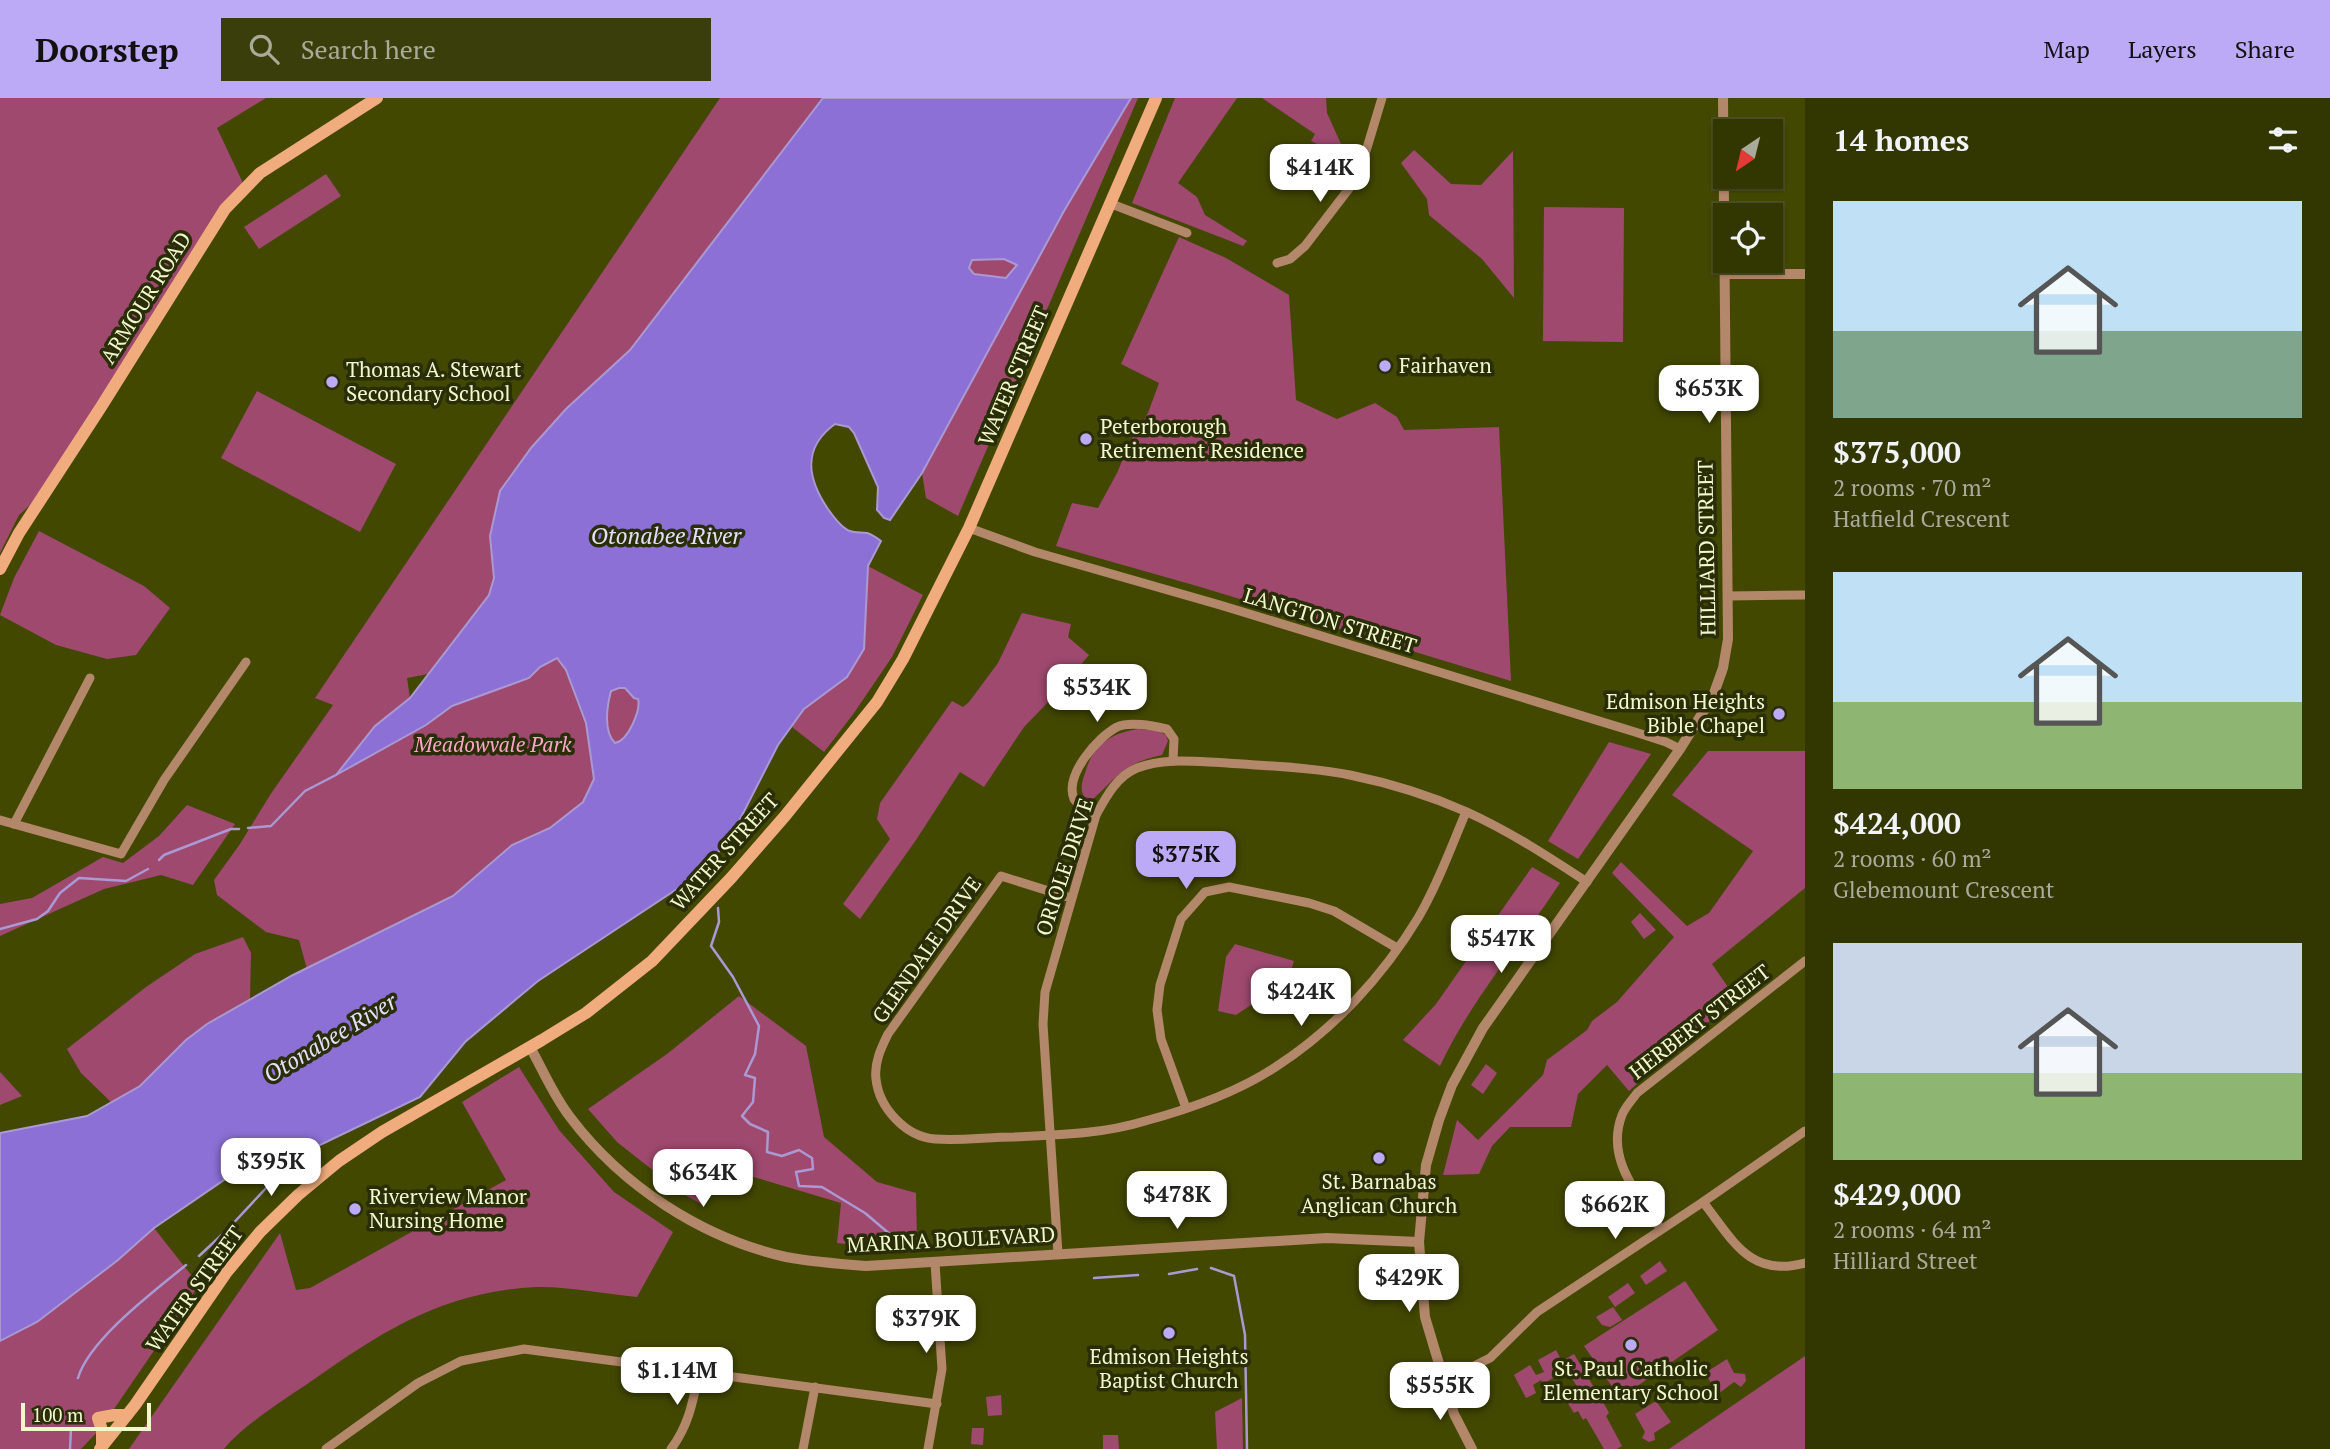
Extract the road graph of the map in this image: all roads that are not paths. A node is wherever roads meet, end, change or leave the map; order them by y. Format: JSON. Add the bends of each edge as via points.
{"nodes":[{"id":1,"x":377,"y":98,"type":"edge"},
{"id":2,"x":1156,"y":98,"type":"edge"},
{"id":3,"x":1382,"y":98,"type":"edge"},
{"id":4,"x":1723,"y":98,"type":"edge"},
{"id":5,"x":1109,"y":202,"type":"junction"},
{"id":6,"x":1187,"y":233,"type":"dead end"},
{"id":7,"x":1277,"y":263,"type":"dead end"},
{"id":8,"x":1725,"y":274,"type":"junction"},
{"id":9,"x":1805,"y":274,"type":"edge"},
{"id":10,"x":969,"y":528,"type":"junction"},
{"id":11,"x":0,"y":569,"type":"edge"},
{"id":12,"x":1805,"y":595,"type":"edge"},
{"id":13,"x":1728,"y":596,"type":"junction"},
{"id":14,"x":246,"y":662,"type":"dead end"},
{"id":15,"x":90,"y":678,"type":"dead end"},
{"id":16,"x":1680,"y":750,"type":"junction"},
{"id":17,"x":1172,"y":761,"type":"junction"},
{"id":18,"x":1466,"y":811,"type":"junction"},
{"id":19,"x":1096,"y":815,"type":"junction"},
{"id":20,"x":0,"y":820,"type":"edge"},
{"id":21,"x":14,"y":824,"type":"junction"},
{"id":22,"x":1587,"y":881,"type":"junction"},
{"id":23,"x":1072,"y":898,"type":"junction"},
{"id":24,"x":1397,"y":948,"type":"junction"},
{"id":25,"x":1805,"y":961,"type":"edge"},
{"id":26,"x":530,"y":1047,"type":"junction"},
{"id":27,"x":1186,"y":1108,"type":"junction"},
{"id":28,"x":1805,"y":1131,"type":"edge"},
{"id":29,"x":1051,"y":1136,"type":"junction"},
{"id":30,"x":1703,"y":1202,"type":"junction"},
{"id":31,"x":1660,"y":1228,"type":"junction"},
{"id":32,"x":1419,"y":1242,"type":"junction"},
{"id":33,"x":1058,"y":1254,"type":"junction"},
{"id":34,"x":935,"y":1263,"type":"junction"},
{"id":35,"x":1805,"y":1263,"type":"edge"},
{"id":36,"x":699,"y":1372,"type":"junction"},
{"id":37,"x":1442,"y":1380,"type":"junction"},
{"id":38,"x":815,"y":1387,"type":"junction"},
{"id":39,"x":937,"y":1404,"type":"junction"},
{"id":40,"x":127,"y":1415,"type":"junction"},
{"id":41,"x":101,"y":1448,"type":"edge"},
{"id":42,"x":326,"y":1449,"type":"edge"},
{"id":43,"x":671,"y":1449,"type":"edge"},
{"id":44,"x":803,"y":1449,"type":"edge"},
{"id":45,"x":928,"y":1449,"type":"edge"},
{"id":46,"x":1472,"y":1449,"type":"edge"}],
"edges":[{"from":1,"to":11,"type":"main road","name":"ARMOUR ROAD","via":[[260,173],[225,209]]},
{"from":2,"to":5,"type":"main road","name":"WATER STREET"},
{"from":3,"to":7,"type":"street","via":[[1363,161],[1350,186],[1305,246]]},
{"from":4,"to":8,"type":"street","name":"HILLIARD STREET"},
{"from":5,"to":6,"type":"street"},
{"from":5,"to":10,"type":"main road","name":"WATER STREET"},
{"from":8,"to":9,"type":"street"},
{"from":8,"to":13,"type":"street","name":"HILLIARD STREET"},
{"from":10,"to":16,"type":"street","name":"LANGTON STREET"},
{"from":10,"to":26,"type":"main road","name":"WATER STREET","via":[[877,702],[785,816],[652,961],[586,1013]]},
{"from":12,"to":13,"type":"street"},
{"from":13,"to":16,"type":"street","name":"HILLIARD STREET","via":[[1723,668],[1713,696]]},
{"from":14,"to":21,"type":"street","via":[[164,780],[121,854]]},
{"from":15,"to":21,"type":"street"},
{"from":16,"to":22,"type":"street","name":"HILLIARD STREET"},
{"from":17,"to":18,"type":"street","name":"ORIOLE DRIVE","via":[[1349,774]]},
{"from":17,"to":19,"type":"street","name":"ORIOLE DRIVE","via":[[1134,769],[1108,793]]},
{"from":17,"to":19,"type":"street","via":[[1174,739],[1167,729],[1119,726],[1086,754],[1075,776],[1073,796]]},
{"from":18,"to":22,"type":"street","name":"ORIOLE DRIVE"},
{"from":18,"to":24,"type":"street","via":[[1438,878]]},
{"from":19,"to":23,"type":"street","name":"ORIOLE DRIVE"},
{"from":20,"to":21,"type":"street"},
{"from":22,"to":32,"type":"street","name":"HILLIARD STREET","via":[[1483,1028],[1452,1085],[1426,1165]]},
{"from":23,"to":29,"type":"street","name":"ORIOLE DRIVE","via":[[1045,992]]},
{"from":23,"to":29,"type":"street","name":"GLENDALE DRIVE","via":[[1001,876],[888,1034],[878,1057],[876,1078],[887,1111],[908,1130],[933,1139]]},
{"from":24,"to":27,"type":"street","via":[[1346,1011],[1286,1060],[1232,1090]]},
{"from":24,"to":27,"type":"street","via":[[1334,911],[1309,903],[1229,887],[1205,892],[1181,919],[1157,1010],[1161,1039]]},
{"from":25,"to":31,"type":"street","name":"HERBERT STREET","via":[[1637,1093],[1622,1114],[1616,1137],[1619,1160]]},
{"from":26,"to":34,"type":"street","name":"MARINA BOULEVARD","via":[[569,1116],[617,1170],[678,1213],[747,1246],[785,1256],[866,1266]]},
{"from":26,"to":40,"type":"main road","name":"WATER STREET","via":[[382,1132],[298,1195],[226,1273]]},
{"from":27,"to":29,"type":"street","via":[[1095,1132]]},
{"from":28,"to":30,"type":"street"},
{"from":29,"to":33,"type":"street","name":"ORIOLE DRIVE"},
{"from":30,"to":31,"type":"street"},
{"from":30,"to":35,"type":"street","via":[[1754,1261],[1771,1267]]},
{"from":31,"to":37,"type":"street","via":[[1537,1312],[1490,1358]]},
{"from":32,"to":33,"type":"street","name":"MARINA BOULEVARD","via":[[1327,1238]]},
{"from":32,"to":37,"type":"street","name":"HILLIARD STREET","via":[[1425,1317]]},
{"from":33,"to":34,"type":"street","name":"MARINA BOULEVARD"},
{"from":34,"to":39,"type":"street","via":[[942,1369]]},
{"from":36,"to":38,"type":"street"},
{"from":36,"to":42,"type":"street","via":[[524,1349],[461,1361],[418,1383]]},
{"from":36,"to":43,"type":"street","via":[[692,1409]]},
{"from":37,"to":46,"type":"street","name":"HILLIARD STREET"},
{"from":38,"to":39,"type":"street"},
{"from":38,"to":44,"type":"street"},
{"from":39,"to":45,"type":"street"},
{"from":40,"to":41,"type":"main road","name":"WATER STREET"},
{"from":40,"to":41,"type":"main road","via":[[97,1418]]}]}
